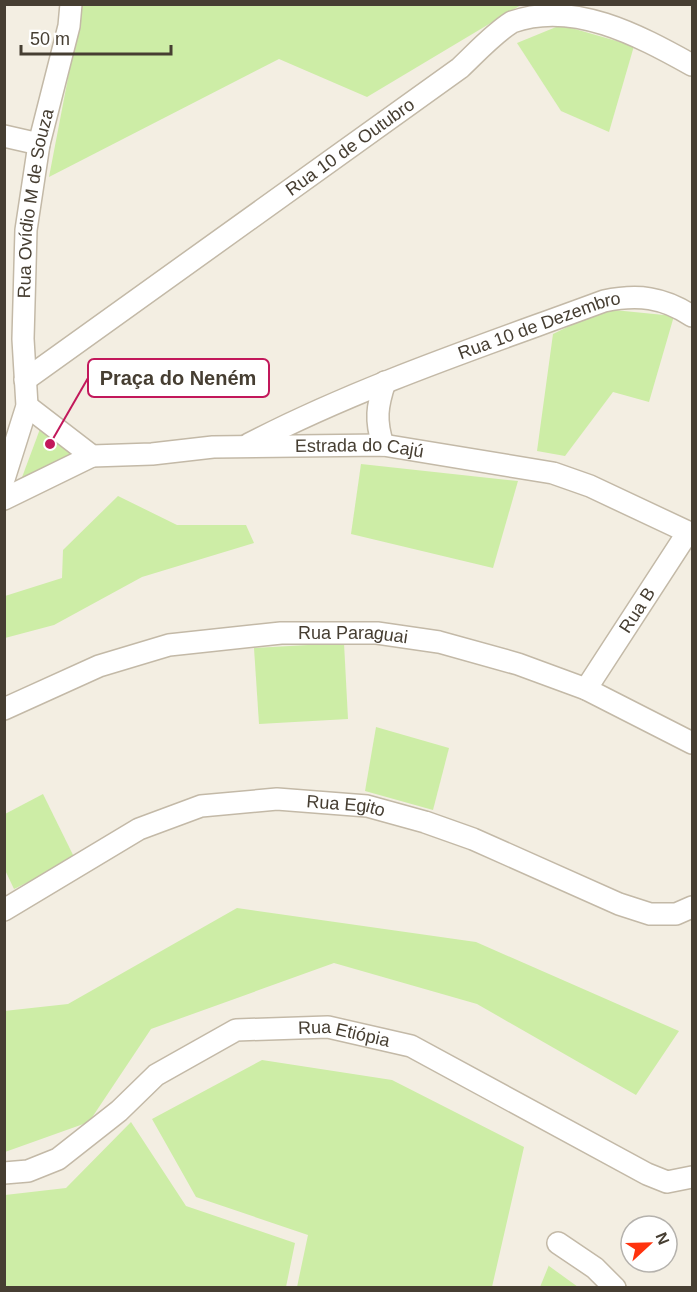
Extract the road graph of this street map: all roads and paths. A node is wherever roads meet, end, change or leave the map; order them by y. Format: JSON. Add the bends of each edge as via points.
{"nodes":[{"id":1,"x":71,"y":4,"type":"edge"},
{"id":2,"x":693,"y":65,"type":"edge"},
{"id":3,"x":4,"y":136,"type":"edge"},
{"id":4,"x":39,"y":144,"type":"junction"},
{"id":5,"x":693,"y":316,"type":"edge"},
{"id":6,"x":25,"y":380,"type":"junction"},
{"id":7,"x":385,"y":382,"type":"junction"},
{"id":8,"x":27,"y":406,"type":"junction"},
{"id":9,"x":382,"y":445,"type":"junction"},
{"id":10,"x":246,"y":446,"type":"junction"},
{"id":11,"x":92,"y":456,"type":"junction"},
{"id":12,"x":4,"y":479,"type":"edge"},
{"id":13,"x":4,"y":499,"type":"edge"},
{"id":14,"x":690,"y":533,"type":"edge"},
{"id":15,"x":586,"y":689,"type":"junction"},
{"id":16,"x":4,"y":709,"type":"edge"},
{"id":17,"x":693,"y":743,"type":"edge"},
{"id":18,"x":693,"y":907,"type":"edge"},
{"id":19,"x":4,"y":910,"type":"edge"},
{"id":20,"x":4,"y":1173,"type":"edge"},
{"id":21,"x":693,"y":1177,"type":"edge"},
{"id":22,"x":558,"y":1243,"type":"dead end"},
{"id":23,"x":615,"y":1287,"type":"edge"}],
"edges":[{"from":1,"to":4,"type":"street","name":"Rua Ovídio M de Souza"},
{"from":2,"to":6,"type":"street","name":"Rua 10 de Outubro","via":[[603,18],[567,8],[542,9],[511,23],[460,68]]},
{"from":3,"to":4,"type":"street"},
{"from":4,"to":6,"type":"street","name":"Rua Ovídio M de Souza","via":[[26,230]]},
{"from":5,"to":7,"type":"street","name":"Rua 10 de Dezembro","via":[[656,298],[630,296],[604,301]]},
{"from":6,"to":8,"type":"street","name":"Rua Ovídio M de Souza"},
{"from":7,"to":9,"type":"street","via":[[376,406]]},
{"from":7,"to":10,"type":"street","name":"Rua 10 de Dezembro"},
{"from":8,"to":11,"type":"street"},
{"from":8,"to":12,"type":"street"},
{"from":9,"to":10,"type":"street","name":"Estrada do Cajú"},
{"from":9,"to":14,"type":"street","name":"Estrada do Cajú","via":[[553,473]]},
{"from":10,"to":11,"type":"street","name":"Estrada do Cajú"},
{"from":11,"to":13,"type":"street"},
{"from":14,"to":15,"type":"street","name":"Rua B"},
{"from":15,"to":16,"type":"street","name":"Rua Paraguai","via":[[518,664],[439,642],[376,633],[281,633],[169,645],[99,666]]},
{"from":15,"to":17,"type":"street","name":"Rua Paraguai"},
{"from":18,"to":19,"type":"street","name":"Rua Egito","via":[[676,914],[650,914],[425,822],[367,806],[277,799],[201,806],[139,829]]},
{"from":20,"to":21,"type":"street","name":"Rua Etiópia","via":[[28,1171],[58,1159],[119,1112],[156,1076],[237,1030],[328,1027],[411,1046],[647,1174],[667,1182]]},
{"from":22,"to":23,"type":"street"}]}
